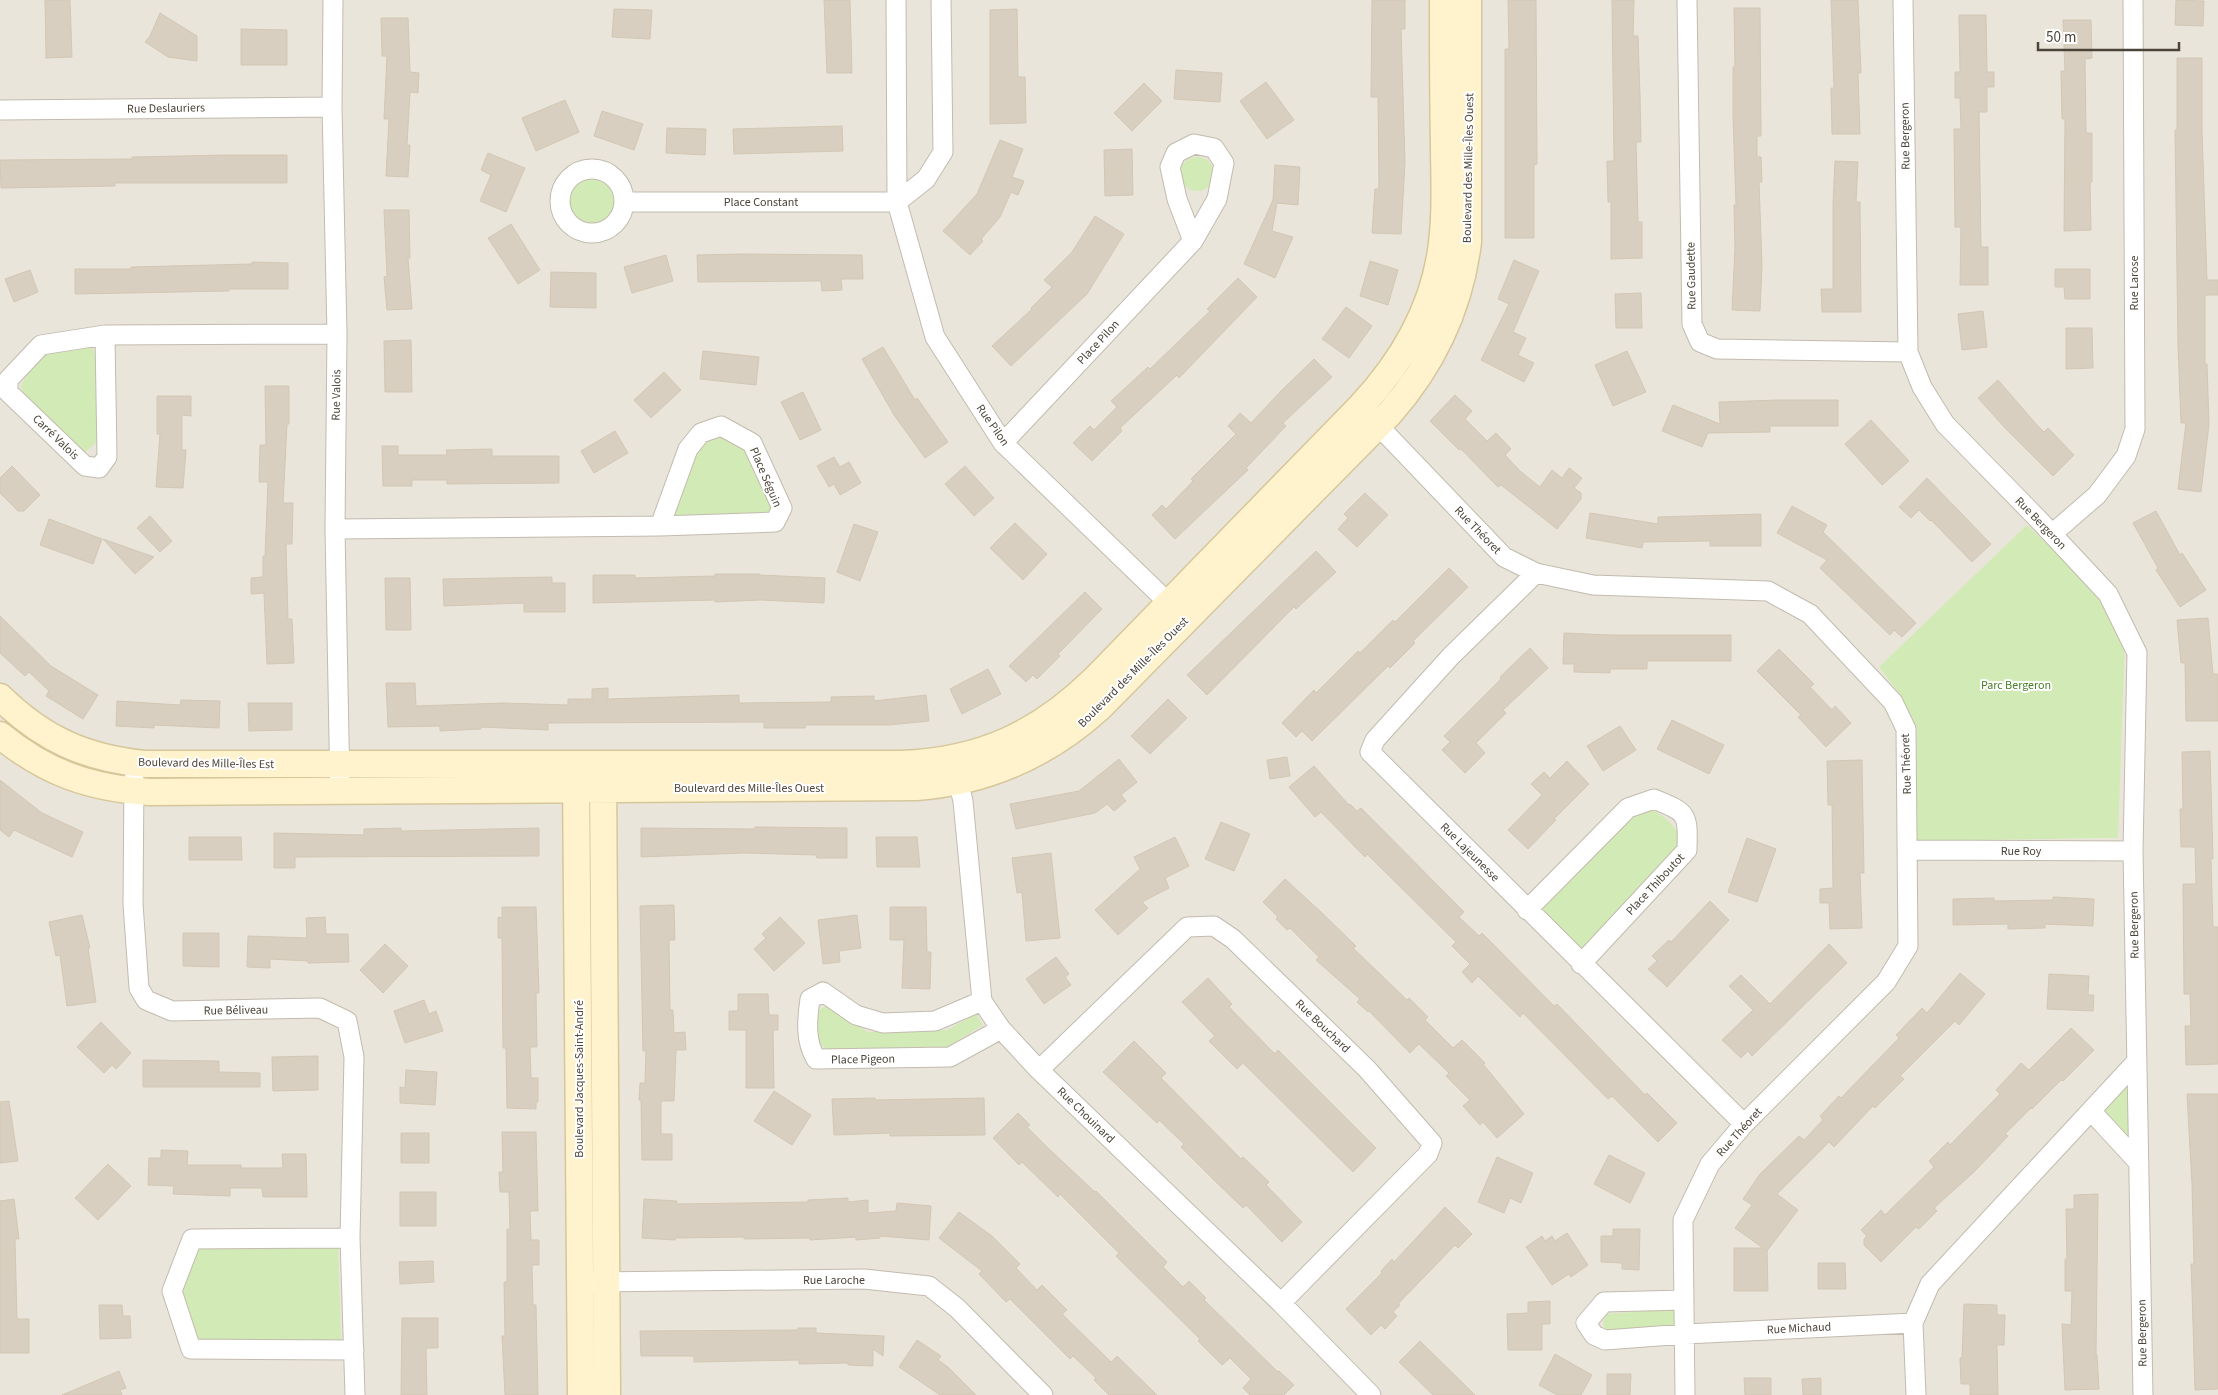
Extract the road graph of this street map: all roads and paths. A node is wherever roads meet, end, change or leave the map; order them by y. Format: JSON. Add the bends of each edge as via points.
{"nodes":[{"id":1,"x":333,"y":0,"type":"edge"},
{"id":2,"x":896,"y":0,"type":"edge"},
{"id":3,"x":941,"y":0,"type":"edge"},
{"id":4,"x":1443,"y":0,"type":"edge"},
{"id":5,"x":1468,"y":0,"type":"edge"},
{"id":6,"x":1687,"y":0,"type":"edge"},
{"id":7,"x":1903,"y":0,"type":"edge"},
{"id":8,"x":2133,"y":0,"type":"edge"},
{"id":9,"x":332,"y":106,"type":"junction"},
{"id":10,"x":0,"y":110,"type":"edge"},
{"id":11,"x":624,"y":202,"type":"dead end"},
{"id":12,"x":897,"y":202,"type":"junction"},
{"id":13,"x":1193,"y":242,"type":"junction"},
{"id":14,"x":337,"y":334,"type":"junction"},
{"id":15,"x":105,"y":335,"type":"junction"},
{"id":16,"x":1908,"y":352,"type":"junction"},
{"id":17,"x":1369,"y":416,"type":"junction"},
{"id":18,"x":1003,"y":443,"type":"junction"},
{"id":19,"x":660,"y":526,"type":"junction"},
{"id":20,"x":334,"y":529,"type":"junction"},
{"id":21,"x":2052,"y":534,"type":"junction"},
{"id":22,"x":1536,"y":574,"type":"junction"},
{"id":23,"x":1178,"y":611,"type":"junction"},
{"id":24,"x":0,"y":697,"type":"edge"},
{"id":25,"x":0,"y":735,"type":"edge"},
{"id":26,"x":134,"y":763,"type":"junction"},
{"id":27,"x":340,"y":763,"type":"junction"},
{"id":28,"x":956,"y":770,"type":"junction"},
{"id":29,"x":576,"y":776,"type":"junction"},
{"id":30,"x":603,"y":777,"type":"junction"},
{"id":31,"x":340,"y":790,"type":"junction"},
{"id":32,"x":133,"y":791,"type":"junction"},
{"id":33,"x":1908,"y":850,"type":"junction"},
{"id":34,"x":2133,"y":851,"type":"junction"},
{"id":35,"x":1527,"y":910,"type":"junction"},
{"id":36,"x":1581,"y":964,"type":"junction"},
{"id":37,"x":982,"y":1001,"type":"junction"},
{"id":38,"x":1001,"y":1029,"type":"junction"},
{"id":39,"x":2137,"y":1061,"type":"junction"},
{"id":40,"x":1039,"y":1070,"type":"junction"},
{"id":41,"x":2092,"y":1112,"type":"junction"},
{"id":42,"x":1744,"y":1124,"type":"junction"},
{"id":43,"x":2139,"y":1163,"type":"junction"},
{"id":44,"x":350,"y":1238,"type":"junction"},
{"id":45,"x":580,"y":1282,"type":"junction"},
{"id":46,"x":607,"y":1282,"type":"junction"},
{"id":47,"x":1684,"y":1300,"type":"junction"},
{"id":48,"x":1281,"y":1303,"type":"junction"},
{"id":49,"x":1913,"y":1322,"type":"junction"},
{"id":50,"x":1685,"y":1334,"type":"junction"},
{"id":51,"x":354,"y":1350,"type":"junction"},
{"id":52,"x":355,"y":1395,"type":"edge"},
{"id":53,"x":581,"y":1395,"type":"edge"},
{"id":54,"x":608,"y":1395,"type":"edge"},
{"id":55,"x":1043,"y":1395,"type":"edge"},
{"id":56,"x":1370,"y":1395,"type":"edge"},
{"id":57,"x":1685,"y":1395,"type":"edge"},
{"id":58,"x":1916,"y":1395,"type":"edge"},
{"id":59,"x":2143,"y":1395,"type":"edge"}],
"edges":[{"from":1,"to":9,"type":"street","name":"Rue Valois"},
{"from":2,"to":12,"type":"street","name":"Rue Pilon"},
{"from":3,"to":12,"type":"street","via":[[943,152],[926,179]]},
{"from":4,"to":17,"type":"street","name":"Boulevard des Mille-Îles Ouest","via":[[1444,214],[1439,265],[1429,301],[1412,339],[1389,375]]},
{"from":5,"to":17,"type":"street","name":"Boulevard des Mille-Îles Ouest","via":[[1469,215],[1464,274],[1436,349],[1410,388]]},
{"from":6,"to":16,"type":"street","name":"Rue Gaudette","via":[[1692,324],[1700,342],[1717,349]]},
{"from":7,"to":16,"type":"street","name":"Rue Bergeron"},
{"from":8,"to":21,"type":"street","name":"Rue Larose","via":[[2134,429],[2126,456],[2096,495]]},
{"from":9,"to":10,"type":"street","name":"Rue Deslauriers"},
{"from":9,"to":14,"type":"street","name":"Rue Valois"},
{"from":11,"to":12,"type":"street","name":"Place Constant"},
{"from":12,"to":18,"type":"street","name":"Rue Pilon","via":[[935,337]]},
{"from":13,"to":13,"type":"street","name":"Place Pilon","via":[[1217,199],[1224,163],[1214,148],[1194,144],[1176,153],[1170,167],[1177,200]]},
{"from":13,"to":18,"type":"street","name":"Place Pilon"},
{"from":14,"to":15,"type":"street","name":"Carré Valois"},
{"from":14,"to":20,"type":"street","name":"Rue Valois"},
{"from":15,"to":15,"type":"street","name":"Carré Valois","via":[[41,345],[8,380],[8,392],[85,466],[99,468],[107,456]]},
{"from":16,"to":21,"type":"street","name":"Rue Bergeron","via":[[1922,387],[1944,424]]},
{"from":17,"to":22,"type":"street","name":"Rue Théoret","via":[[1504,557]]},
{"from":17,"to":23,"type":"street","name":"Boulevard des Mille-Îles Ouest"},
{"from":18,"to":23,"type":"street","name":"Rue Pilon"},
{"from":19,"to":19,"type":"street","name":"Place Séguin","via":[[776,522],[782,508],[752,443],[721,426],[701,433],[688,449]]},
{"from":19,"to":20,"type":"street","name":"Place Séguin"},
{"from":20,"to":27,"type":"street","name":"Rue Valois"},
{"from":21,"to":34,"type":"street","name":"Rue Bergeron","via":[[2108,594],[2137,653]]},
{"from":22,"to":33,"type":"street","name":"Rue Théoret","via":[[1593,585],[1768,591],[1810,614],[1893,702],[1906,729]]},
{"from":22,"to":35,"type":"street","name":"Rue Lajeunesse","via":[[1451,656],[1375,740],[1370,752]]},
{"from":23,"to":28,"type":"street","name":"Boulevard des Mille-Îles Ouest","via":[[1098,708],[1075,730],[1011,765]]},
{"from":24,"to":26,"type":"street","name":"Boulevard des Mille-Îles Est","via":[[28,722],[69,746],[100,757]]},
{"from":25,"to":32,"type":"street","via":[[32,759],[73,779]]},
{"from":26,"to":27,"type":"street","name":"Boulevard des Mille-Îles Est"},
{"from":26,"to":32,"type":"street","name":"Rue Béliveau"},
{"from":27,"to":29,"type":"street","name":"Boulevard des Mille-Îles Ouest"},
{"from":27,"to":31,"type":"street","name":"Rue Valois"},
{"from":28,"to":30,"type":"street","name":"Boulevard des Mille-Îles Ouest","via":[[901,764]]},
{"from":28,"to":37,"type":"street","name":"Rue Chouinard","via":[[963,801]]},
{"from":29,"to":30,"type":"street","name":"Boulevard des Mille-Îles Ouest"},
{"from":29,"to":31,"type":"street","name":"Boulevard des Mille-Îles Ouest"},
{"from":29,"to":45,"type":"street","name":"Boulevard Jacques-Saint-André"},
{"from":30,"to":46,"type":"street","name":"Boulevard Jacques-Saint-André"},
{"from":31,"to":32,"type":"street"},
{"from":32,"to":44,"type":"street","name":"Rue Béliveau","via":[[133,904],[138,988],[146,1000],[172,1011],[320,1008],[347,1021],[354,1057]]},
{"from":33,"to":34,"type":"street","name":"Rue Roy"},
{"from":33,"to":42,"type":"street","name":"Rue Théoret","via":[[1908,946],[1886,982]]},
{"from":34,"to":39,"type":"street","name":"Rue Bergeron"},
{"from":35,"to":36,"type":"street","name":"Rue Lajeunesse"},
{"from":35,"to":36,"type":"street","name":"Place Thiboutot","via":[[1628,808],[1654,798],[1680,809],[1687,822],[1686,850]]},
{"from":36,"to":42,"type":"street","name":"Rue Lajeunesse"},
{"from":37,"to":38,"type":"street","name":"Rue Chouinard"},
{"from":37,"to":38,"type":"street","name":"Place Pigeon","via":[[935,1021],[884,1024],[856,1015],[823,992],[810,999],[809,1047],[816,1059],[950,1057]]},
{"from":38,"to":40,"type":"street","name":"Rue Chouinard"},
{"from":39,"to":41,"type":"street"},
{"from":39,"to":43,"type":"street","name":"Rue Bergeron"},
{"from":40,"to":48,"type":"street","name":"Rue Chouinard"},
{"from":40,"to":48,"type":"street","name":"Rue Bouchard","via":[[1188,928],[1214,926],[1233,939],[1366,1069],[1432,1142],[1428,1154]]},
{"from":41,"to":43,"type":"street"},
{"from":41,"to":49,"type":"street","via":[[1930,1284]]},
{"from":42,"to":47,"type":"street","name":"Rue Théoret","via":[[1710,1164],[1683,1220]]},
{"from":43,"to":59,"type":"street","name":"Rue Bergeron"},
{"from":44,"to":51,"type":"street","name":"Rue Béliveau"},
{"from":44,"to":51,"type":"street","via":[[192,1239],[172,1291],[191,1349]]},
{"from":45,"to":46,"type":"street","name":"Rue Laroche"},
{"from":45,"to":53,"type":"street","name":"Boulevard Jacques-Saint-André"},
{"from":46,"to":54,"type":"street","name":"Boulevard Jacques-Saint-André"},
{"from":46,"to":55,"type":"street","name":"Rue Laroche","via":[[864,1280],[929,1286],[957,1308]]},
{"from":47,"to":50,"type":"street","name":"Rue Théoret"},
{"from":47,"to":50,"type":"street","via":[[1604,1302],[1586,1323],[1594,1335],[1605,1340]]},
{"from":48,"to":56,"type":"street","name":"Rue Chouinard"},
{"from":49,"to":50,"type":"street","name":"Rue Michaud"},
{"from":49,"to":58,"type":"street"},
{"from":50,"to":57,"type":"street","name":"Rue Théoret"},
{"from":51,"to":52,"type":"street","name":"Rue Béliveau"}]}
